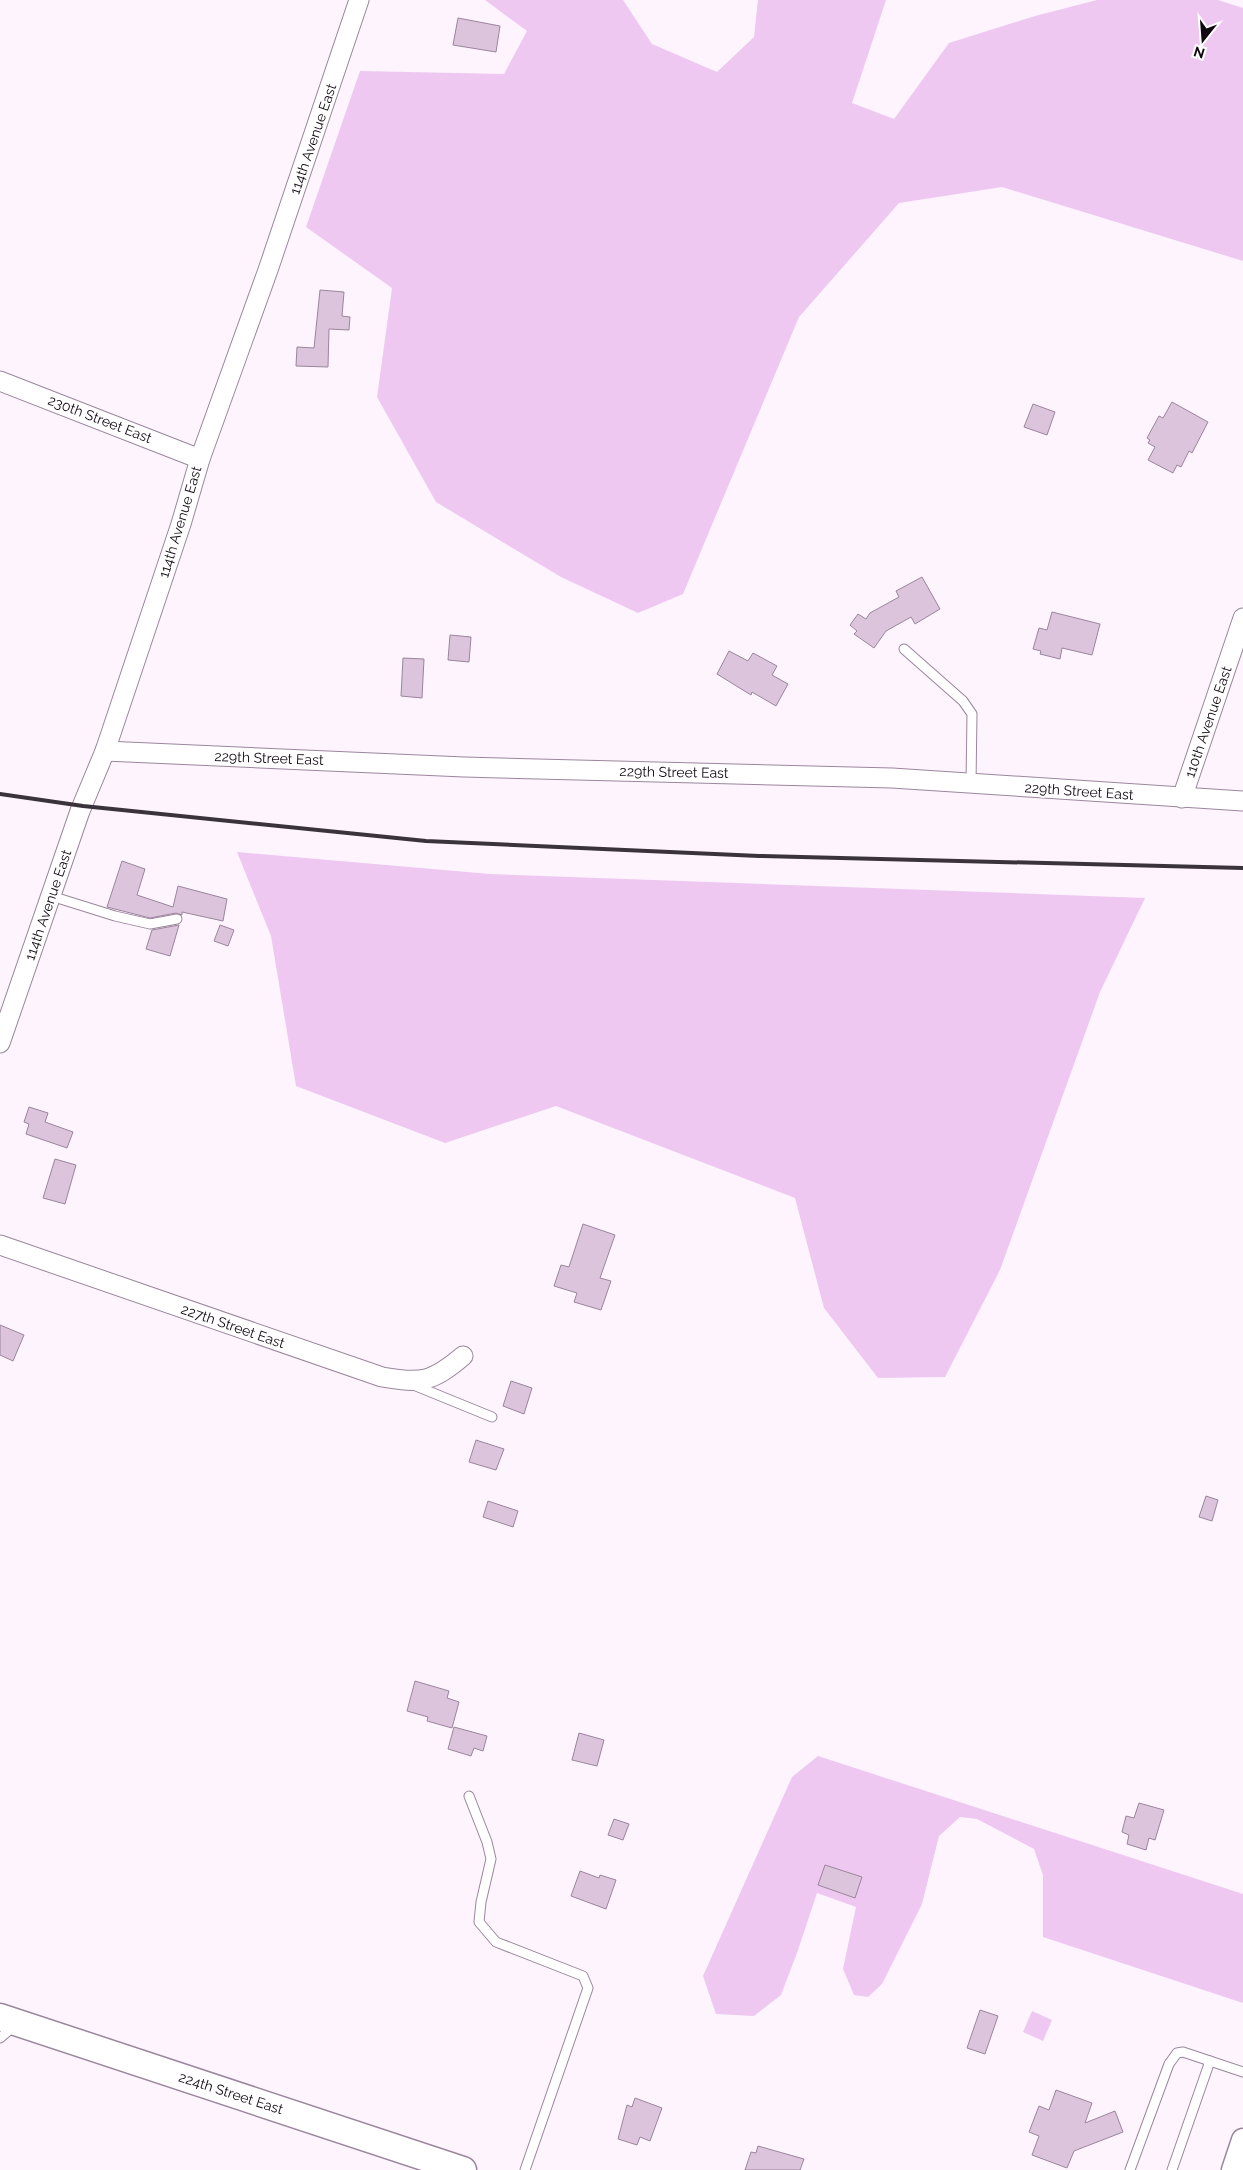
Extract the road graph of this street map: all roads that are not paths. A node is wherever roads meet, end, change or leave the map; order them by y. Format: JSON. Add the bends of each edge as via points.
{"nodes":[{"id":1,"x":358,"y":0,"type":"edge"},
{"id":2,"x":0,"y":381,"type":"edge"},
{"id":3,"x":200,"y":459,"type":"junction"},
{"id":4,"x":1243,"y":618,"type":"edge"},
{"id":5,"x":904,"y":649,"type":"dead end"},
{"id":6,"x":105,"y":751,"type":"junction"},
{"id":7,"x":971,"y":784,"type":"junction"},
{"id":8,"x":1182,"y":798,"type":"junction"},
{"id":9,"x":1243,"y":800,"type":"edge"},
{"id":10,"x":51,"y":896,"type":"junction"},
{"id":11,"x":177,"y":919,"type":"dead end"},
{"id":12,"x":0,"y":1043,"type":"edge"},
{"id":13,"x":0,"y":1245,"type":"edge"},
{"id":14,"x":463,"y":1356,"type":"dead end"},
{"id":15,"x":400,"y":1380,"type":"junction"},
{"id":16,"x":492,"y":1417,"type":"dead end"},
{"id":17,"x":469,"y":1796,"type":"dead end"},
{"id":18,"x":6,"y":2026,"type":"edge"},
{"id":19,"x":1210,"y":2061,"type":"junction"},
{"id":20,"x":1243,"y":2072,"type":"edge"},
{"id":21,"x":1243,"y":2140,"type":"edge"},
{"id":22,"x":462,"y":2170,"type":"edge"},
{"id":23,"x":525,"y":2170,"type":"edge"},
{"id":24,"x":1130,"y":2170,"type":"edge"},
{"id":25,"x":1172,"y":2170,"type":"edge"},
{"id":26,"x":1233,"y":2170,"type":"edge"}],
"edges":[{"from":1,"to":3,"type":"street","name":"114th Avenue East","via":[[268,270]]},
{"from":2,"to":3,"type":"street","name":"230th Street East"},
{"from":3,"to":6,"type":"street","name":"114th Avenue East"},
{"from":4,"to":8,"type":"street","name":"110th Avenue East"},
{"from":5,"to":7,"type":"lane","via":[[963,701],[972,714]]},
{"from":6,"to":7,"type":"street","name":"229th Street East","via":[[464,767],[892,778]]},
{"from":6,"to":10,"type":"street","name":"114th Avenue East"},
{"from":7,"to":8,"type":"street","name":"229th Street East"},
{"from":8,"to":9,"type":"street","name":"229th Street East"},
{"from":10,"to":11,"type":"lane","via":[[150,924]]},
{"from":10,"to":12,"type":"street","name":"114th Avenue East"},
{"from":13,"to":15,"type":"street","name":"227th Street East","via":[[382,1377]]},
{"from":14,"to":15,"type":"street","name":"227th Street East","via":[[433,1377],[419,1382]]},
{"from":15,"to":16,"type":"lane"},
{"from":17,"to":23,"type":"lane","via":[[491,1859],[479,1922],[496,1942],[583,1976],[588,1988]]},
{"from":18,"to":22,"type":"main road","name":"224th Street East"},
{"from":19,"to":20,"type":"lane"},
{"from":19,"to":24,"type":"lane","via":[[1183,2052],[1172,2058]]},
{"from":19,"to":25,"type":"lane"},
{"from":21,"to":26,"type":"street"}]}
